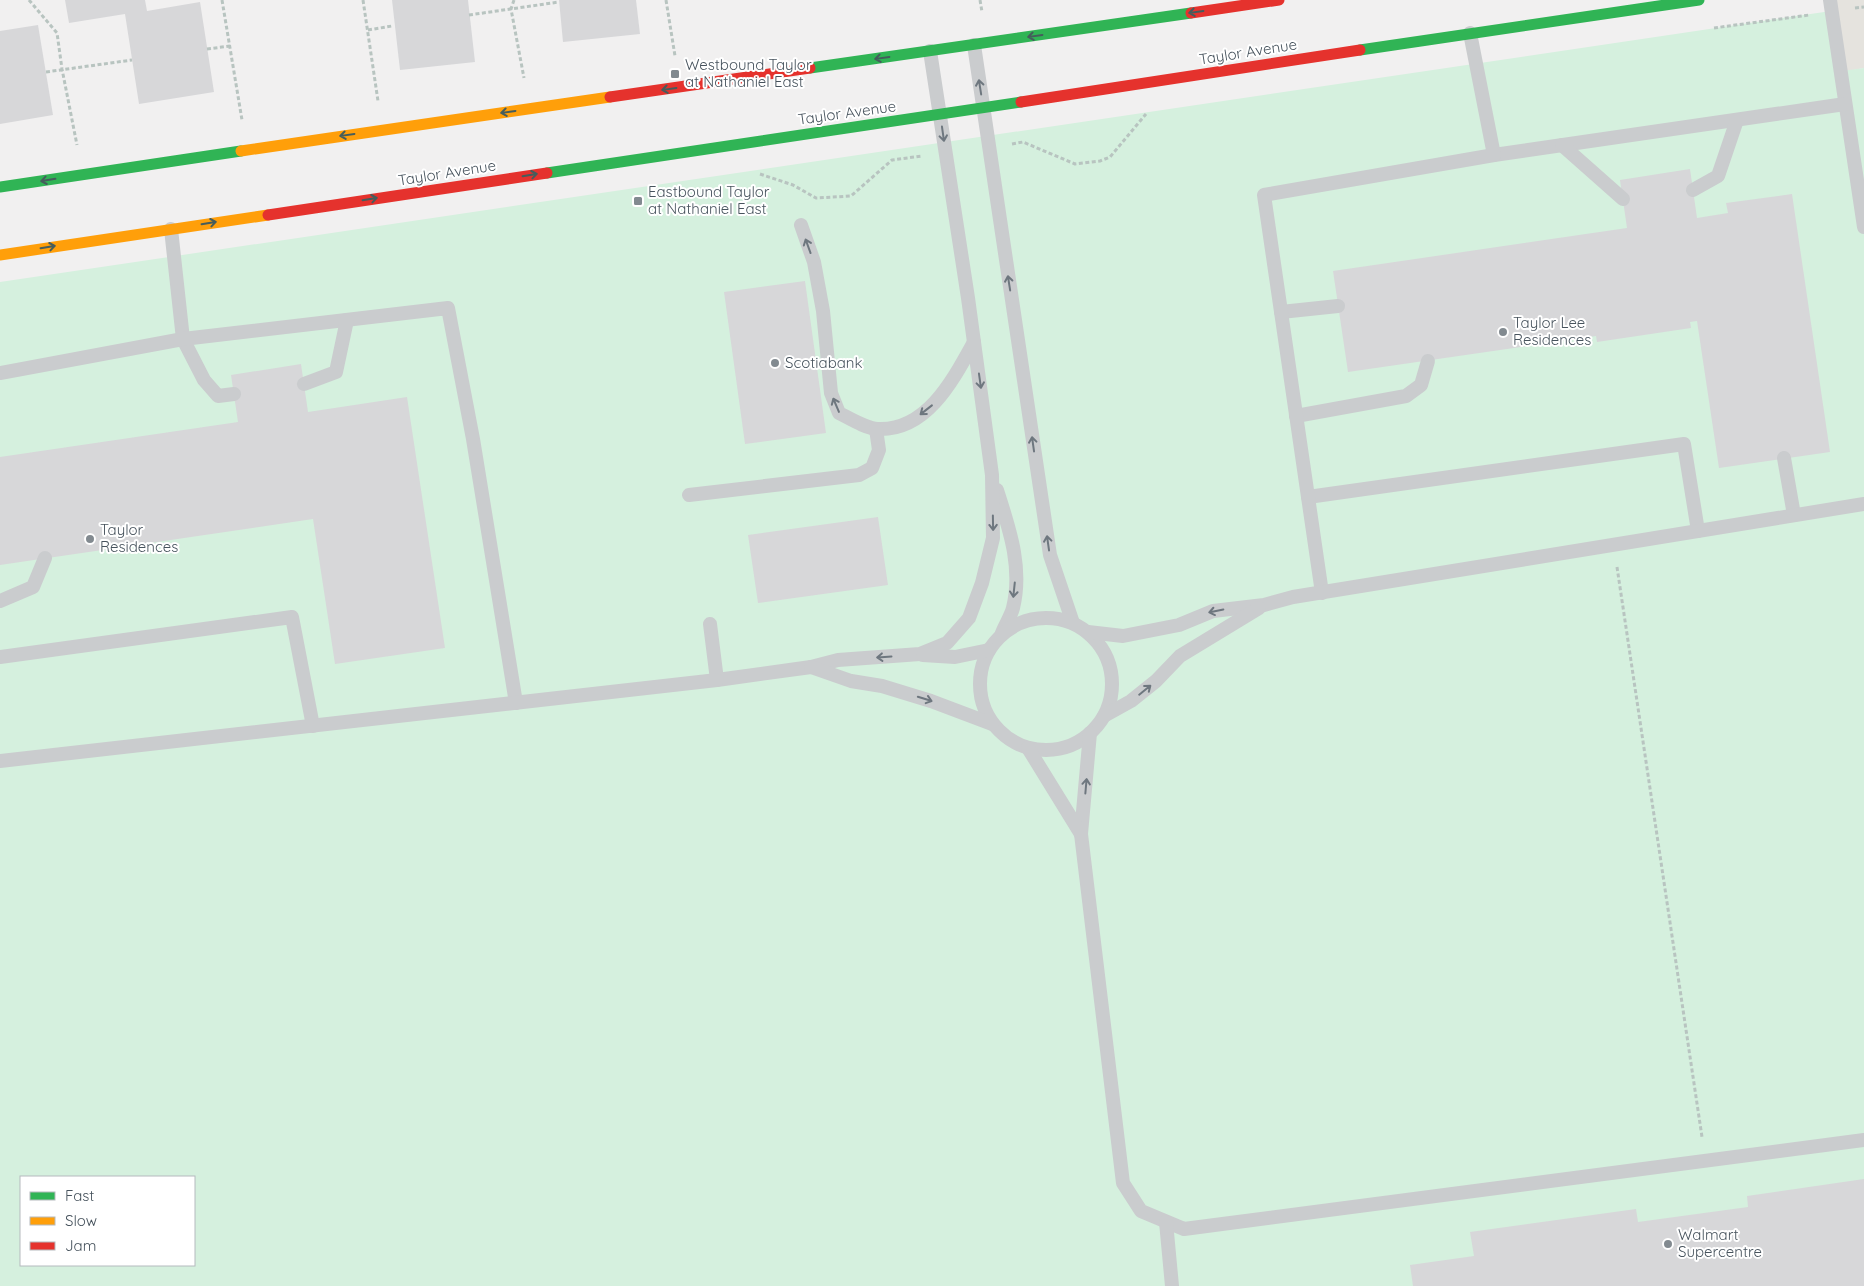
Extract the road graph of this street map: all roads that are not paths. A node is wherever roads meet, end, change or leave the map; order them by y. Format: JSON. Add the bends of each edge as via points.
{"nodes":[{"id":1,"x":1279,"y":0,"type":"edge"},
{"id":2,"x":1699,"y":0,"type":"edge"},
{"id":3,"x":1830,"y":0,"type":"edge"},
{"id":4,"x":1470,"y":33,"type":"junction"},
{"id":5,"x":974,"y":45,"type":"junction"},
{"id":6,"x":930,"y":51,"type":"junction"},
{"id":7,"x":1845,"y":104,"type":"junction"},
{"id":8,"x":983,"y":108,"type":"junction"},
{"id":9,"x":940,"y":114,"type":"junction"},
{"id":10,"x":1737,"y":120,"type":"junction"},
{"id":11,"x":1562,"y":145,"type":"junction"},
{"id":12,"x":1494,"y":155,"type":"junction"},
{"id":13,"x":0,"y":187,"type":"edge"},
{"id":14,"x":1693,"y":190,"type":"dead end"},
{"id":15,"x":1623,"y":199,"type":"dead end"},
{"id":16,"x":801,"y":226,"type":"dead end"},
{"id":17,"x":1864,"y":227,"type":"edge"},
{"id":18,"x":171,"y":229,"type":"junction"},
{"id":19,"x":0,"y":254,"type":"edge"},
{"id":20,"x":1338,"y":306,"type":"dead end"},
{"id":21,"x":1281,"y":312,"type":"junction"},
{"id":22,"x":347,"y":320,"type":"junction"},
{"id":23,"x":183,"y":339,"type":"junction"},
{"id":24,"x":974,"y":342,"type":"junction"},
{"id":25,"x":1428,"y":361,"type":"dead end"},
{"id":26,"x":0,"y":373,"type":"edge"},
{"id":27,"x":304,"y":384,"type":"dead end"},
{"id":28,"x":234,"y":394,"type":"dead end"},
{"id":29,"x":1296,"y":416,"type":"junction"},
{"id":30,"x":876,"y":429,"type":"junction"},
{"id":31,"x":1784,"y":458,"type":"dead end"},
{"id":32,"x":992,"y":475,"type":"junction"},
{"id":33,"x":689,"y":495,"type":"dead end"},
{"id":34,"x":1308,"y":497,"type":"junction"},
{"id":35,"x":1864,"y":504,"type":"edge"},
{"id":36,"x":1794,"y":515,"type":"junction"},
{"id":37,"x":1698,"y":530,"type":"junction"},
{"id":38,"x":45,"y":558,"type":"dead end"},
{"id":39,"x":1322,"y":593,"type":"junction"},
{"id":40,"x":0,"y":601,"type":"edge"},
{"id":41,"x":1264,"y":605,"type":"junction"},
{"id":42,"x":1073,"y":623,"type":"junction"},
{"id":43,"x":710,"y":624,"type":"dead end"},
{"id":44,"x":1088,"y":632,"type":"junction"},
{"id":45,"x":1001,"y":635,"type":"junction"},
{"id":46,"x":989,"y":650,"type":"junction"},
{"id":47,"x":920,"y":654,"type":"junction"},
{"id":48,"x":0,"y":657,"type":"edge"},
{"id":49,"x":811,"y":667,"type":"junction"},
{"id":50,"x":717,"y":680,"type":"junction"},
{"id":51,"x":516,"y":703,"type":"junction"},
{"id":52,"x":1104,"y":716,"type":"junction"},
{"id":53,"x":992,"y":724,"type":"junction"},
{"id":54,"x":312,"y":726,"type":"junction"},
{"id":55,"x":1090,"y":733,"type":"junction"},
{"id":56,"x":1028,"y":748,"type":"junction"},
{"id":57,"x":0,"y":761,"type":"edge"},
{"id":58,"x":1081,"y":834,"type":"junction"},
{"id":59,"x":1864,"y":1140,"type":"edge"},
{"id":60,"x":1166,"y":1222,"type":"junction"},
{"id":61,"x":1172,"y":1286,"type":"edge"}],
"edges":[{"from":1,"to":5,"type":"main road","one_way":true},
{"from":2,"to":4,"type":"main road","name":"Taylor Avenue"},
{"from":3,"to":7,"type":"lane"},
{"from":4,"to":8,"type":"main road","name":"Taylor Avenue"},
{"from":4,"to":12,"type":"lane"},
{"from":5,"to":6,"type":"main road"},
{"from":8,"to":5,"type":"lane","one_way":true},
{"from":6,"to":9,"type":"lane"},
{"from":6,"to":13,"type":"main road","one_way":true},
{"from":7,"to":10,"type":"lane"},
{"from":7,"to":17,"type":"lane"},
{"from":8,"to":9,"type":"main road","name":"Taylor Avenue"},
{"from":42,"to":8,"type":"lane","one_way":true,"via":[[1050,555]]},
{"from":18,"to":9,"type":"main road","name":"Taylor Avenue","one_way":true},
{"from":9,"to":24,"type":"lane","one_way":true},
{"from":10,"to":11,"type":"lane"},
{"from":10,"to":14,"type":"lane","via":[[1718,176]]},
{"from":11,"to":12,"type":"lane"},
{"from":11,"to":15,"type":"lane"},
{"from":12,"to":21,"type":"lane","via":[[1264,195]]},
{"from":30,"to":16,"type":"lane","one_way":true,"via":[[839,413],[831,393],[823,311],[814,262]]},
{"from":19,"to":18,"type":"main road","name":"Taylor Avenue","one_way":true},
{"from":18,"to":23,"type":"lane"},
{"from":20,"to":21,"type":"lane"},
{"from":21,"to":29,"type":"lane"},
{"from":22,"to":23,"type":"lane"},
{"from":22,"to":27,"type":"lane","via":[[336,372]]},
{"from":22,"to":51,"type":"lane","via":[[448,308],[474,439]]},
{"from":23,"to":26,"type":"lane"},
{"from":23,"to":28,"type":"lane","via":[[204,380],[218,396]]},
{"from":24,"to":30,"type":"lane","one_way":true,"via":[[952,383],[934,404],[906,426]]},
{"from":24,"to":32,"type":"lane","one_way":true},
{"from":25,"to":29,"type":"lane","via":[[1421,384],[1406,396]]},
{"from":29,"to":34,"type":"lane"},
{"from":30,"to":33,"type":"lane","via":[[878,450],[872,468],[859,474]]},
{"from":31,"to":36,"type":"lane"},
{"from":32,"to":45,"type":"lane","one_way":true,"via":[[1011,533],[1017,564],[1013,608]]},
{"from":32,"to":47,"type":"lane","one_way":true,"via":[[994,538],[969,618],[947,643]]},
{"from":34,"to":37,"type":"lane","via":[[1684,444]]},
{"from":34,"to":39,"type":"lane"},
{"from":35,"to":36,"type":"lane"},
{"from":36,"to":37,"type":"lane"},
{"from":37,"to":39,"type":"lane"},
{"from":38,"to":40,"type":"lane","via":[[33,587]]},
{"from":39,"to":41,"type":"lane"},
{"from":41,"to":44,"type":"lane","one_way":true,"via":[[1213,611],[1180,626],[1123,636]]},
{"from":52,"to":41,"type":"lane","one_way":true,"via":[[1131,701],[1180,656]]},
{"from":42,"to":44,"type":"lane"},
{"from":42,"to":45,"type":"lane","via":[[1052,617],[1030,618]]},
{"from":43,"to":50,"type":"lane"},
{"from":44,"to":52,"type":"lane","via":[[1105,652],[1112,673],[1111,695]]},
{"from":45,"to":46,"type":"lane"},
{"from":46,"to":47,"type":"lane","via":[[954,657]]},
{"from":46,"to":53,"type":"lane","via":[[982,661],[979,683],[982,705]]},
{"from":47,"to":49,"type":"lane","one_way":true,"via":[[838,660]]},
{"from":48,"to":54,"type":"lane","via":[[292,618]]},
{"from":49,"to":50,"type":"lane"},
{"from":49,"to":53,"type":"lane","one_way":true,"via":[[851,681],[882,686],[931,701]]},
{"from":50,"to":51,"type":"lane"},
{"from":51,"to":54,"type":"lane"},
{"from":52,"to":55,"type":"lane"},
{"from":53,"to":56,"type":"lane","via":[[1008,739]]},
{"from":54,"to":57,"type":"lane"},
{"from":55,"to":56,"type":"lane","via":[[1072,745],[1050,750]]},
{"from":58,"to":55,"type":"lane","one_way":true},
{"from":56,"to":58,"type":"lane"},
{"from":58,"to":60,"type":"lane","via":[[1124,1183],[1141,1211]]},
{"from":59,"to":60,"type":"lane","via":[[1184,1229]]},
{"from":60,"to":61,"type":"lane"}]}
